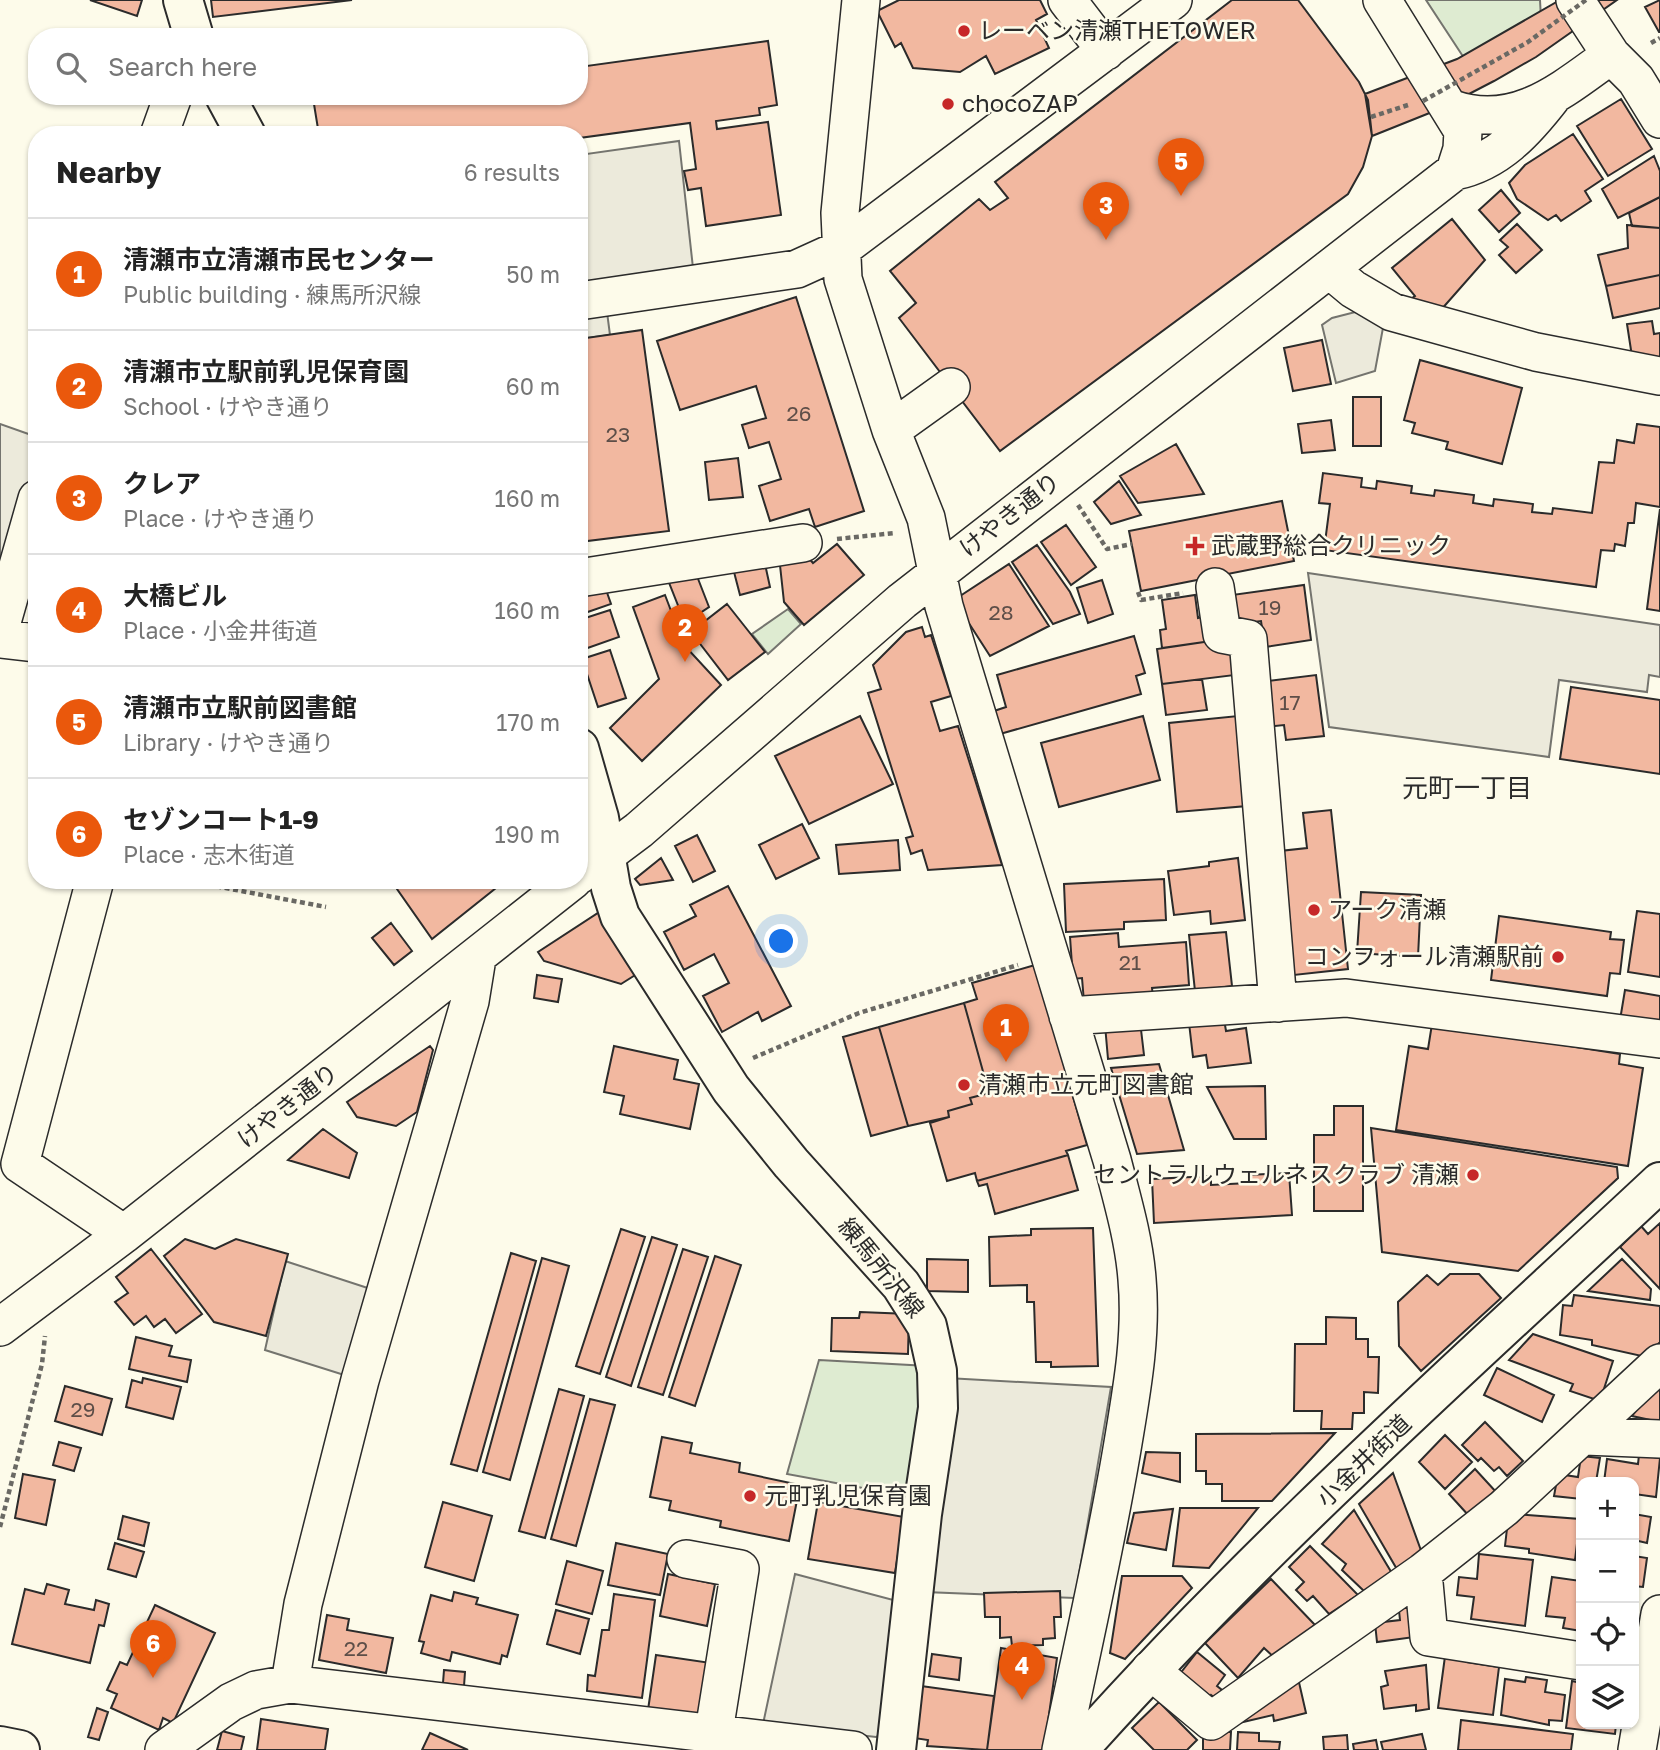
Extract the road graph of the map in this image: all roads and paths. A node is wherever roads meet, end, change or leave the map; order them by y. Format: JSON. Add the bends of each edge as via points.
{"nodes":[{"id":1,"x":183,"y":0,"type":"edge"},
{"id":2,"x":861,"y":0,"type":"edge"},
{"id":3,"x":1067,"y":0,"type":"edge"},
{"id":4,"x":1173,"y":0,"type":"edge"},
{"id":5,"x":1382,"y":0,"type":"edge"},
{"id":6,"x":1412,"y":0,"type":"edge"},
{"id":7,"x":1575,"y":0,"type":"edge"},
{"id":8,"x":1586,"y":0,"type":"edge"},
{"id":9,"x":191,"y":28,"type":"edge"},
{"id":10,"x":1660,"y":38,"type":"edge"},
{"id":11,"x":1651,"y":43,"type":"dead end"},
{"id":12,"x":1106,"y":51,"type":"junction"},
{"id":13,"x":1611,"y":55,"type":"junction"},
{"id":14,"x":1553,"y":96,"type":"junction"},
{"id":15,"x":1461,"y":99,"type":"junction"},
{"id":16,"x":170,"y":105,"type":"edge"},
{"id":17,"x":230,"y":105,"type":"edge"},
{"id":18,"x":1371,"y":117,"type":"dead end"},
{"id":19,"x":1660,"y":119,"type":"edge"},
{"id":20,"x":162,"y":126,"type":"edge"},
{"id":21,"x":241,"y":126,"type":"edge"},
{"id":22,"x":1455,"y":171,"type":"junction"},
{"id":23,"x":841,"y":249,"type":"junction"},
{"id":24,"x":1329,"y":269,"type":"junction"},
{"id":25,"x":588,"y":300,"type":"edge"},
{"id":26,"x":1660,"y":376,"type":"edge"},
{"id":27,"x":951,"y":387,"type":"dead end"},
{"id":28,"x":891,"y":430,"type":"junction"},
{"id":29,"x":1076,"y":502,"type":"dead end"},
{"id":30,"x":28,"y":531,"type":"edge"},
{"id":31,"x":803,"y":543,"type":"dead end"},
{"id":32,"x":1132,"y":544,"type":"dead end"},
{"id":33,"x":937,"y":572,"type":"junction"},
{"id":34,"x":588,"y":577,"type":"edge"},
{"id":35,"x":1215,"y":587,"type":"joint"},
{"id":36,"x":1138,"y":592,"type":"dead end"},
{"id":37,"x":0,"y":629,"type":"edge"},
{"id":38,"x":0,"y":639,"type":"edge"},
{"id":39,"x":28,"y":642,"type":"edge"},
{"id":40,"x":588,"y":809,"type":"edge"},
{"id":41,"x":594,"y":849,"type":"edge"},
{"id":42,"x":93,"y":889,"type":"edge"},
{"id":43,"x":231,"y":889,"type":"edge"},
{"id":44,"x":562,"y":889,"type":"edge"},
{"id":45,"x":326,"y":907,"type":"dead end"},
{"id":46,"x":1049,"y":955,"type":"junction"},
{"id":47,"x":477,"y":958,"type":"junction"},
{"id":48,"x":1278,"y":1003,"type":"junction"},
{"id":49,"x":1068,"y":1016,"type":"junction"},
{"id":50,"x":1660,"y":1040,"type":"edge"},
{"id":51,"x":721,"y":1072,"type":"junction"},
{"id":52,"x":1660,"y":1182,"type":"edge"},
{"id":53,"x":124,"y":1234,"type":"junction"},
{"id":54,"x":32,"y":1303,"type":"junction"},
{"id":55,"x":0,"y":1327,"type":"edge"},
{"id":56,"x":1660,"y":1363,"type":"edge"},
{"id":57,"x":1585,"y":1436,"type":"junction"},
{"id":58,"x":1660,"y":1439,"type":"edge"},
{"id":59,"x":0,"y":1527,"type":"edge"},
{"id":60,"x":686,"y":1559,"type":"dead end"},
{"id":61,"x":1423,"y":1572,"type":"junction"},
{"id":62,"x":1660,"y":1614,"type":"edge"},
{"id":63,"x":1576,"y":1660,"type":"edge"},
{"id":64,"x":1150,"y":1670,"type":"junction"},
{"id":65,"x":1642,"y":1671,"type":"edge"},
{"id":66,"x":290,"y":1684,"type":"junction"},
{"id":67,"x":615,"y":1736,"type":"edge"},
{"id":68,"x":712,"y":1742,"type":"edge"},
{"id":69,"x":0,"y":1745,"type":"edge"},
{"id":70,"x":20,"y":1750,"type":"edge"},
{"id":71,"x":164,"y":1750,"type":"edge"},
{"id":72,"x":853,"y":1750,"type":"edge"},
{"id":73,"x":896,"y":1750,"type":"edge"},
{"id":74,"x":1061,"y":1750,"type":"edge"},
{"id":75,"x":1078,"y":1750,"type":"edge"},
{"id":76,"x":1637,"y":1750,"type":"edge"}],
"edges":[{"from":1,"to":9,"type":"main road"},
{"from":2,"to":23,"type":"street","via":[[840,213]]},
{"from":3,"to":12,"type":"street"},
{"from":4,"to":12,"type":"street"},
{"from":5,"to":15,"type":"street"},
{"from":6,"to":15,"type":"street"},
{"from":7,"to":13,"type":"street"},
{"from":8,"to":18,"type":"path","bridge":true,"via":[[1528,42],[1423,101]]},
{"from":10,"to":11,"type":"path"},
{"from":12,"to":23,"type":"street"},
{"from":13,"to":14,"type":"street"},
{"from":13,"to":19,"type":"street","via":[[1636,80]]},
{"from":14,"to":15,"type":"street","via":[[1514,113],[1482,117]]},
{"from":14,"to":22,"type":"street","name":"けやき通り","via":[[1525,132],[1479,166]]},
{"from":15,"to":22,"type":"street","via":[[1462,149]]},
{"from":16,"to":20,"type":"street"},
{"from":17,"to":21,"type":"main road"},
{"from":22,"to":24,"type":"street","name":"けやき通り"},
{"from":23,"to":25,"type":"street","via":[[797,269]]},
{"from":23,"to":28,"type":"street","via":[[843,279]]},
{"from":24,"to":26,"type":"street","via":[[1392,312],[1536,352]]},
{"from":24,"to":33,"type":"street","name":"けやき通り"},
{"from":27,"to":28,"type":"street"},
{"from":28,"to":33,"type":"street","via":[[926,518]]},
{"from":29,"to":32,"type":"path","via":[[1107,549]]},
{"from":30,"to":37,"type":"street"},
{"from":31,"to":34,"type":"street"},
{"from":33,"to":41,"type":"street","name":"けやき通り","via":[[639,830]]},
{"from":33,"to":46,"type":"street"},
{"from":35,"to":36,"type":"path","via":[[1141,600]]},
{"from":35,"to":48,"type":"street","via":[[1222,634],[1248,639]]},
{"from":38,"to":39,"type":"street"},
{"from":40,"to":41,"type":"main road","name":"練馬所沢線"},
{"from":41,"to":51,"type":"main road","name":"練馬所沢線","via":[[620,916]]},
{"from":42,"to":53,"type":"street","via":[[20,1164]]},
{"from":43,"to":45,"type":"path"},
{"from":44,"to":47,"type":"street","name":"けやき通り"},
{"from":46,"to":49,"type":"street"},
{"from":46,"to":51,"type":"path","via":[[859,1013]]},
{"from":47,"to":53,"type":"street","name":"けやき通り"},
{"from":47,"to":66,"type":"street","via":[[470,1001],[359,1380],[303,1604]]},
{"from":48,"to":49,"type":"street"},
{"from":48,"to":50,"type":"street","via":[[1346,998]]},
{"from":49,"to":74,"type":"street","via":[[1130,1231],[1137,1280],[1137,1331],[1116,1483]]},
{"from":51,"to":73,"type":"main road","name":"練馬所沢線","via":[[791,1163],[901,1285],[927,1326],[937,1371],[938,1408]]},
{"from":52,"to":64,"type":"main road","name":"小金井街道"},
{"from":53,"to":54,"type":"street","name":"けやき通り"},
{"from":54,"to":55,"type":"street","name":"けやき通り"},
{"from":54,"to":59,"type":"path","via":[[46,1328],[42,1364]]},
{"from":56,"to":57,"type":"street"},
{"from":57,"to":58,"type":"street"},
{"from":57,"to":61,"type":"street"},
{"from":60,"to":68,"type":"street","via":[[740,1569]]},
{"from":61,"to":63,"type":"street","via":[[1429,1637]]},
{"from":61,"to":64,"type":"street","via":[[1211,1721]]},
{"from":62,"to":65,"type":"street"},
{"from":64,"to":75,"type":"main road","name":"小金井街道"},
{"from":65,"to":76,"type":"street"},
{"from":66,"to":67,"type":"street"},
{"from":66,"to":71,"type":"street","via":[[256,1690],[231,1702]]},
{"from":67,"to":68,"type":"street"},
{"from":68,"to":72,"type":"street"},
{"from":69,"to":70,"type":"main road"}]}
